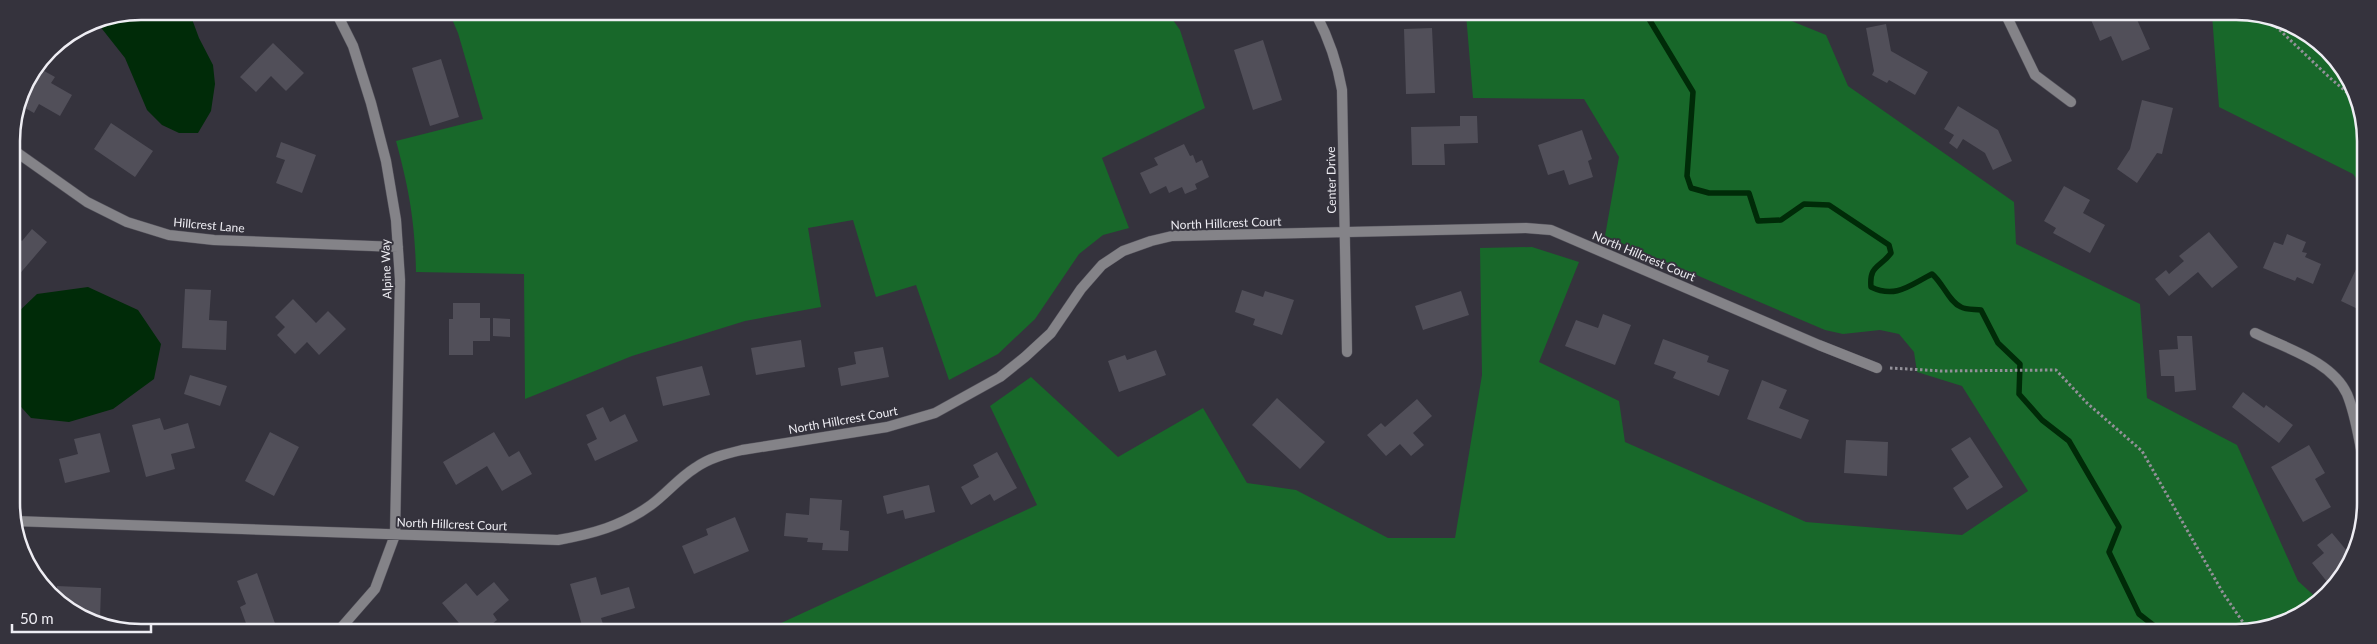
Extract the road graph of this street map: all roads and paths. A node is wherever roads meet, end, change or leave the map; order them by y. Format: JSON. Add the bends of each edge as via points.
{"nodes":[{"id":1,"x":340,"y":20,"type":"edge"},
{"id":2,"x":1319,"y":20,"type":"edge"},
{"id":3,"x":2008,"y":20,"type":"edge"},
{"id":4,"x":2277,"y":27,"type":"edge"},
{"id":5,"x":2347,"y":93,"type":"edge"},
{"id":6,"x":2071,"y":102,"type":"dead end"},
{"id":7,"x":20,"y":155,"type":"edge"},
{"id":8,"x":1345,"y":232,"type":"junction"},
{"id":9,"x":398,"y":247,"type":"junction"},
{"id":10,"x":2255,"y":333,"type":"dead end"},
{"id":11,"x":1347,"y":352,"type":"dead end"},
{"id":12,"x":1877,"y":368,"type":"joint"},
{"id":13,"x":2357,"y":434,"type":"edge"},
{"id":14,"x":21,"y":520,"type":"edge"},
{"id":15,"x":394,"y":535,"type":"junction"},
{"id":16,"x":344,"y":624,"type":"edge"},
{"id":17,"x":2244,"y":624,"type":"edge"}],
"edges":[{"from":1,"to":9,"type":"street","name":"Alpine Way","via":[[353,46],[371,103],[386,162]]},
{"from":2,"to":8,"type":"street","name":"Center Drive","via":[[1337,60],[1342,90]]},
{"from":3,"to":6,"type":"street","via":[[2035,75]]},
{"from":4,"to":5,"type":"path"},
{"from":7,"to":9,"type":"street","name":"Hillcrest Lane","via":[[88,202],[128,222],[169,235],[214,240]]},
{"from":8,"to":11,"type":"street","name":"Center Drive"},
{"from":8,"to":12,"type":"street","name":"North Hillcrest Court","via":[[1550,230]]},
{"from":8,"to":15,"type":"street","name":"North Hillcrest Court","via":[[1172,236],[1123,251],[1102,265],[1051,333],[1000,377],[974,393],[935,413],[887,427],[718,456],[695,468],[652,505],[623,523],[591,535],[558,540]]},
{"from":9,"to":15,"type":"street","name":"Alpine Way","via":[[400,307]]},
{"from":10,"to":13,"type":"street","via":[[2317,363],[2335,376],[2347,394]]},
{"from":12,"to":17,"type":"path","via":[[2056,370],[2087,403],[2142,451]]},
{"from":14,"to":15,"type":"street","name":"North Hillcrest Court"},
{"from":15,"to":16,"type":"street","name":"Alpine Way","via":[[376,589]]}]}
